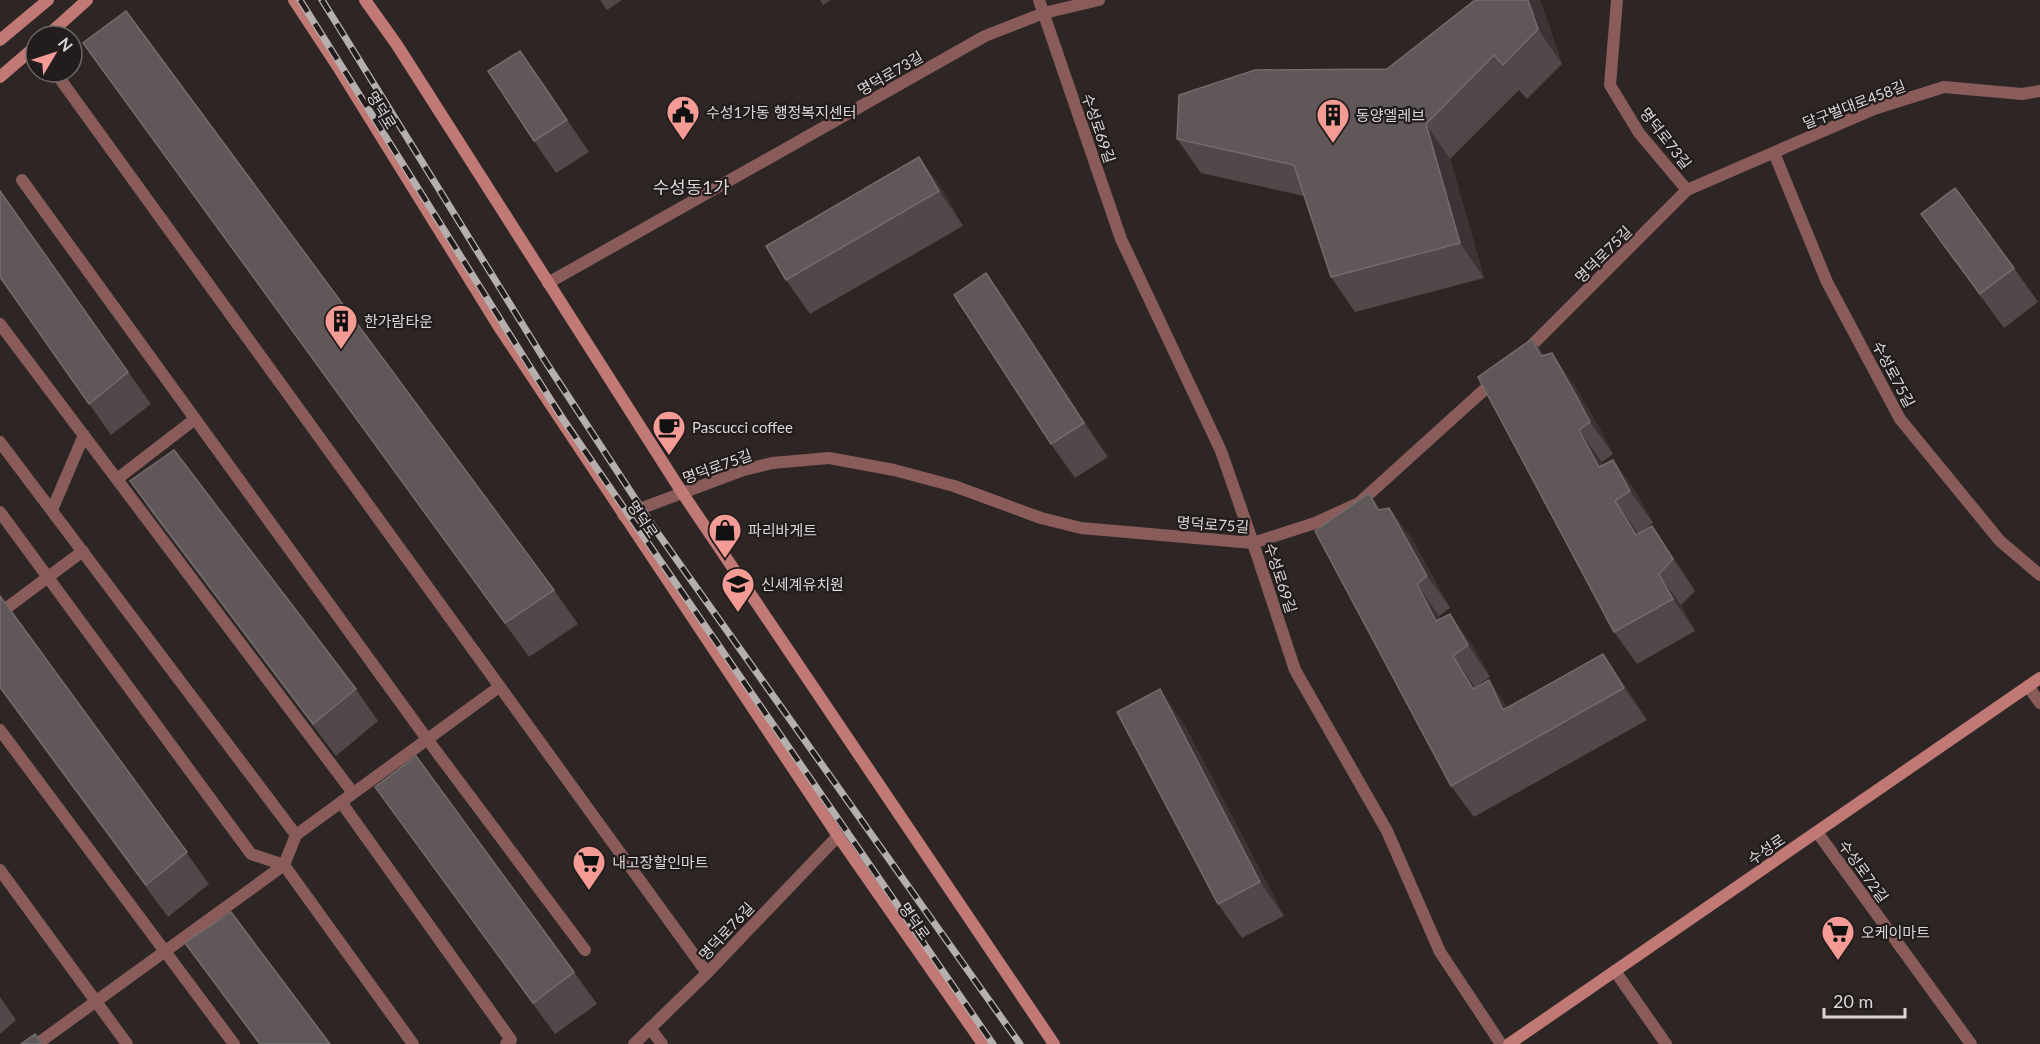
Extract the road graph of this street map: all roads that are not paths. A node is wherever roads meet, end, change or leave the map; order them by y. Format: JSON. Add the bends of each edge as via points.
{"nodes":[{"id":1,"x":48,"y":0,"type":"edge"},
{"id":2,"x":87,"y":0,"type":"edge"},
{"id":3,"x":294,"y":0,"type":"edge"},
{"id":4,"x":365,"y":0,"type":"edge"},
{"id":5,"x":1039,"y":0,"type":"edge"},
{"id":6,"x":1100,"y":0,"type":"edge"},
{"id":7,"x":1617,"y":0,"type":"edge"},
{"id":8,"x":1044,"y":13,"type":"junction"},
{"id":9,"x":60,"y":24,"type":"edge"},
{"id":10,"x":0,"y":40,"type":"edge"},
{"id":11,"x":24,"y":56,"type":"edge"},
{"id":12,"x":0,"y":77,"type":"edge"},
{"id":13,"x":64,"y":84,"type":"edge"},
{"id":14,"x":2040,"y":91,"type":"edge"},
{"id":15,"x":1774,"y":153,"type":"junction"},
{"id":16,"x":22,"y":180,"type":"dead end"},
{"id":17,"x":1688,"y":190,"type":"junction"},
{"id":18,"x":548,"y":284,"type":"junction"},
{"id":19,"x":0,"y":324,"type":"edge"},
{"id":20,"x":1517,"y":359,"type":"edge"},
{"id":21,"x":1500,"y":375,"type":"edge"},
{"id":22,"x":195,"y":419,"type":"junction"},
{"id":23,"x":84,"y":435,"type":"junction"},
{"id":24,"x":0,"y":442,"type":"edge"},
{"id":25,"x":117,"y":479,"type":"junction"},
{"id":26,"x":683,"y":494,"type":"junction"},
{"id":27,"x":52,"y":510,"type":"junction"},
{"id":28,"x":0,"y":512,"type":"edge"},
{"id":29,"x":623,"y":515,"type":"junction"},
{"id":30,"x":1254,"y":543,"type":"junction"},
{"id":31,"x":82,"y":551,"type":"junction"},
{"id":32,"x":2040,"y":575,"type":"edge"},
{"id":33,"x":48,"y":577,"type":"junction"},
{"id":34,"x":0,"y":613,"type":"edge"},
{"id":35,"x":2040,"y":678,"type":"edge"},
{"id":36,"x":2028,"y":686,"type":"junction"},
{"id":37,"x":499,"y":687,"type":"junction"},
{"id":38,"x":2040,"y":703,"type":"edge"},
{"id":39,"x":0,"y":730,"type":"edge"},
{"id":40,"x":427,"y":739,"type":"junction"},
{"id":41,"x":353,"y":793,"type":"junction"},
{"id":42,"x":341,"y":802,"type":"junction"},
{"id":43,"x":1817,"y":832,"type":"junction"},
{"id":44,"x":296,"y":835,"type":"junction"},
{"id":45,"x":838,"y":836,"type":"junction"},
{"id":46,"x":284,"y":864,"type":"junction"},
{"id":47,"x":0,"y":870,"type":"edge"},
{"id":48,"x":166,"y":950,"type":"junction"},
{"id":49,"x":585,"y":950,"type":"dead end"},
{"id":50,"x":1615,"y":971,"type":"junction"},
{"id":51,"x":707,"y":974,"type":"junction"},
{"id":52,"x":96,"y":1001,"type":"junction"},
{"id":53,"x":650,"y":1028,"type":"junction"},
{"id":54,"x":37,"y":1044,"type":"edge"},
{"id":55,"x":127,"y":1044,"type":"edge"},
{"id":56,"x":234,"y":1044,"type":"edge"},
{"id":57,"x":413,"y":1044,"type":"edge"},
{"id":58,"x":506,"y":1044,"type":"edge"},
{"id":59,"x":634,"y":1044,"type":"edge"},
{"id":60,"x":662,"y":1044,"type":"edge"},
{"id":61,"x":983,"y":1044,"type":"edge"},
{"id":62,"x":1054,"y":1044,"type":"edge"},
{"id":63,"x":1501,"y":1044,"type":"edge"},
{"id":64,"x":1509,"y":1044,"type":"edge"},
{"id":65,"x":1666,"y":1044,"type":"edge"},
{"id":66,"x":1971,"y":1044,"type":"edge"}],
"edges":[{"from":1,"to":10,"type":"main road"},
{"from":2,"to":9,"type":"main road"},
{"from":3,"to":29,"type":"main road","name":"명덕로","via":[[501,330]]},
{"from":4,"to":18,"type":"main road"},
{"from":5,"to":8,"type":"street","name":"수성로69길"},
{"from":6,"to":8,"type":"street","name":"명덕로73길"},
{"from":7,"to":17,"type":"street","name":"명덕로73길","via":[[1610,85],[1640,133]]},
{"from":8,"to":18,"type":"street","name":"명덕로73길","via":[[985,36]]},
{"from":8,"to":30,"type":"street","name":"수성로69길","via":[[1121,239],[1221,451]]},
{"from":11,"to":12,"type":"main road"},
{"from":13,"to":37,"type":"street"},
{"from":14,"to":15,"type":"street","name":"달구벌대로458길","via":[[2022,94],[1944,87],[1874,109]]},
{"from":15,"to":17,"type":"street","name":"달구벌대로458길"},
{"from":15,"to":32,"type":"street","name":"수성로75길","via":[[1827,282],[1900,419],[2000,541]]},
{"from":16,"to":22,"type":"street"},
{"from":17,"to":20,"type":"street","name":"명덕로75길"},
{"from":18,"to":26,"type":"main road"},
{"from":19,"to":23,"type":"street"},
{"from":21,"to":30,"type":"street","name":"명덕로75길","via":[[1359,503],[1315,523]]},
{"from":22,"to":25,"type":"street"},
{"from":22,"to":40,"type":"street"},
{"from":23,"to":25,"type":"street"},
{"from":23,"to":27,"type":"street"},
{"from":24,"to":27,"type":"street"},
{"from":25,"to":41,"type":"street"},
{"from":26,"to":29,"type":"street","name":"명덕로75길"},
{"from":26,"to":30,"type":"street","name":"명덕로75길","via":[[772,463],[829,458],[944,483],[1081,528]]},
{"from":26,"to":62,"type":"main road"},
{"from":27,"to":31,"type":"street"},
{"from":28,"to":33,"type":"street"},
{"from":29,"to":45,"type":"main road","name":"명덕로"},
{"from":30,"to":63,"type":"street","name":"수성로69길","via":[[1295,670],[1387,831],[1440,952]]},
{"from":31,"to":33,"type":"street"},
{"from":31,"to":44,"type":"street"},
{"from":33,"to":34,"type":"street"},
{"from":33,"to":46,"type":"street","via":[[251,854]]},
{"from":35,"to":36,"type":"main road","name":"수성로"},
{"from":36,"to":38,"type":"street"},
{"from":36,"to":43,"type":"main road","name":"수성로"},
{"from":37,"to":40,"type":"street"},
{"from":37,"to":51,"type":"street"},
{"from":39,"to":48,"type":"street"},
{"from":40,"to":41,"type":"street"},
{"from":40,"to":49,"type":"street"},
{"from":41,"to":42,"type":"street"},
{"from":42,"to":44,"type":"street"},
{"from":42,"to":58,"type":"street","via":[[511,1040]]},
{"from":43,"to":50,"type":"main road","name":"수성로"},
{"from":43,"to":66,"type":"street","name":"수성로72길"},
{"from":44,"to":46,"type":"street"},
{"from":45,"to":51,"type":"street","name":"명덕로76길"},
{"from":45,"to":61,"type":"main road","name":"명덕로"},
{"from":46,"to":48,"type":"street"},
{"from":46,"to":57,"type":"street"},
{"from":47,"to":52,"type":"street"},
{"from":48,"to":52,"type":"street"},
{"from":48,"to":56,"type":"street"},
{"from":50,"to":64,"type":"main road","name":"수성로"},
{"from":50,"to":65,"type":"street"},
{"from":51,"to":53,"type":"street","name":"명덕로76길"},
{"from":52,"to":54,"type":"street"},
{"from":52,"to":55,"type":"street"},
{"from":53,"to":59,"type":"street","name":"명덕로76길"},
{"from":53,"to":60,"type":"street"}]}
